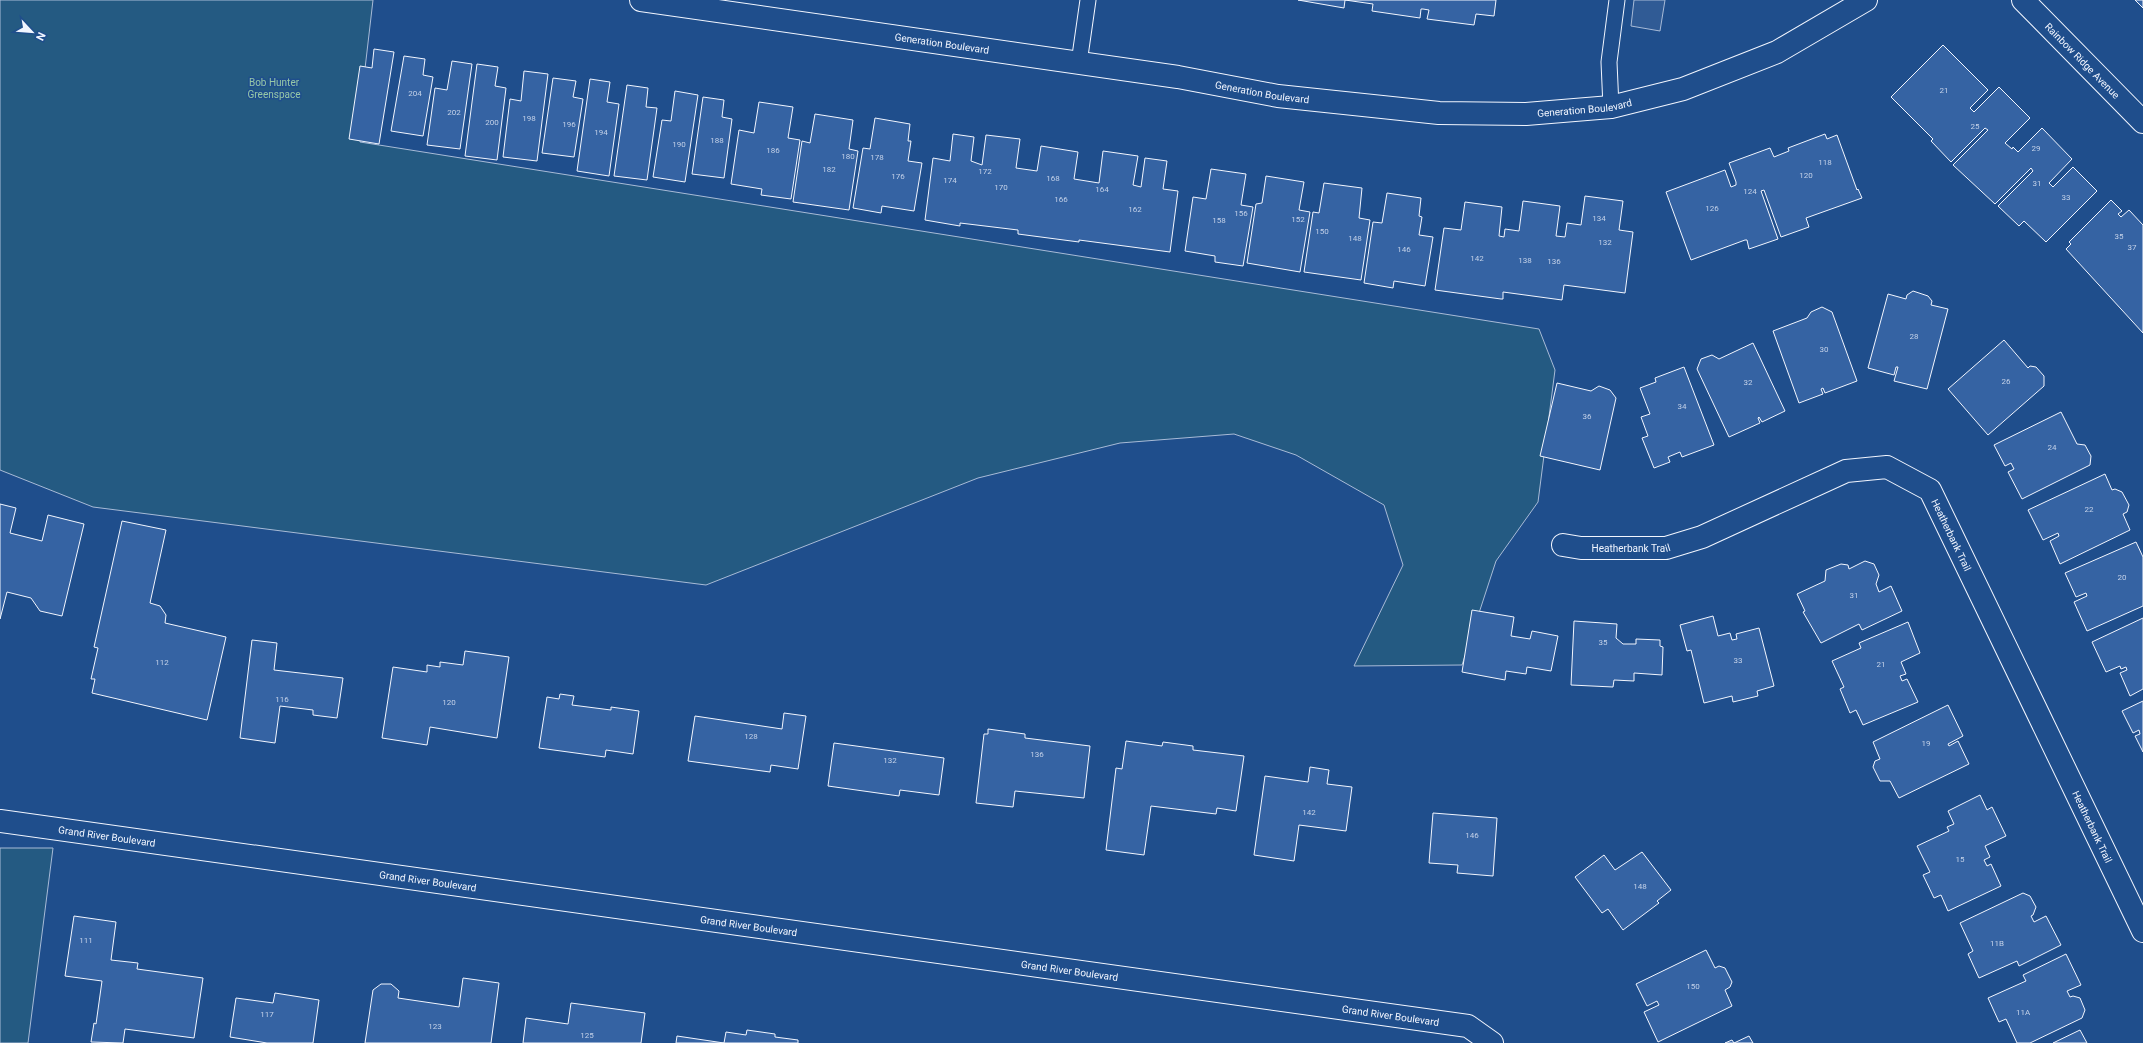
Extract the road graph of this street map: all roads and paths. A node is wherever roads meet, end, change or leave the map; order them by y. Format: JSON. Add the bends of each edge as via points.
{"nodes":[{"id":1,"x":641,"y":0,"type":"edge"},
{"id":2,"x":1088,"y":0,"type":"edge"},
{"id":3,"x":1617,"y":0,"type":"edge"},
{"id":4,"x":1866,"y":0,"type":"edge"},
{"id":5,"x":2023,"y":0,"type":"edge"},
{"id":6,"x":1079,"y":63,"type":"junction"},
{"id":7,"x":1611,"y":107,"type":"junction"},
{"id":8,"x":2143,"y":122,"type":"edge"},
{"id":9,"x":1563,"y":545,"type":"dead end"},
{"id":10,"x":0,"y":821,"type":"edge"},
{"id":11,"x":2143,"y":931,"type":"edge"},
{"id":12,"x":1492,"y":1043,"type":"edge"}],
"edges":[{"from":1,"to":6,"type":"street","name":"Generation Boulevard"},
{"from":2,"to":6,"type":"lane"},
{"from":3,"to":7,"type":"lane","via":[[1609,62]]},
{"from":4,"to":7,"type":"street","name":"Generation Boulevard","via":[[1777,52],[1683,89]]},
{"from":5,"to":8,"type":"street","name":"Rainbow Ridge Avenue"},
{"from":6,"to":7,"type":"street","name":"Generation Boulevard","via":[[1178,77],[1278,96],[1439,113],[1526,114]]},
{"from":9,"to":11,"type":"street","name":"Heatherbank Trail","via":[[1581,548],[1666,548],[1702,537],[1846,471],[1887,467],[1930,490]]},
{"from":10,"to":12,"type":"street","name":"Grand River Boulevard","via":[[1468,1026]]}]}
